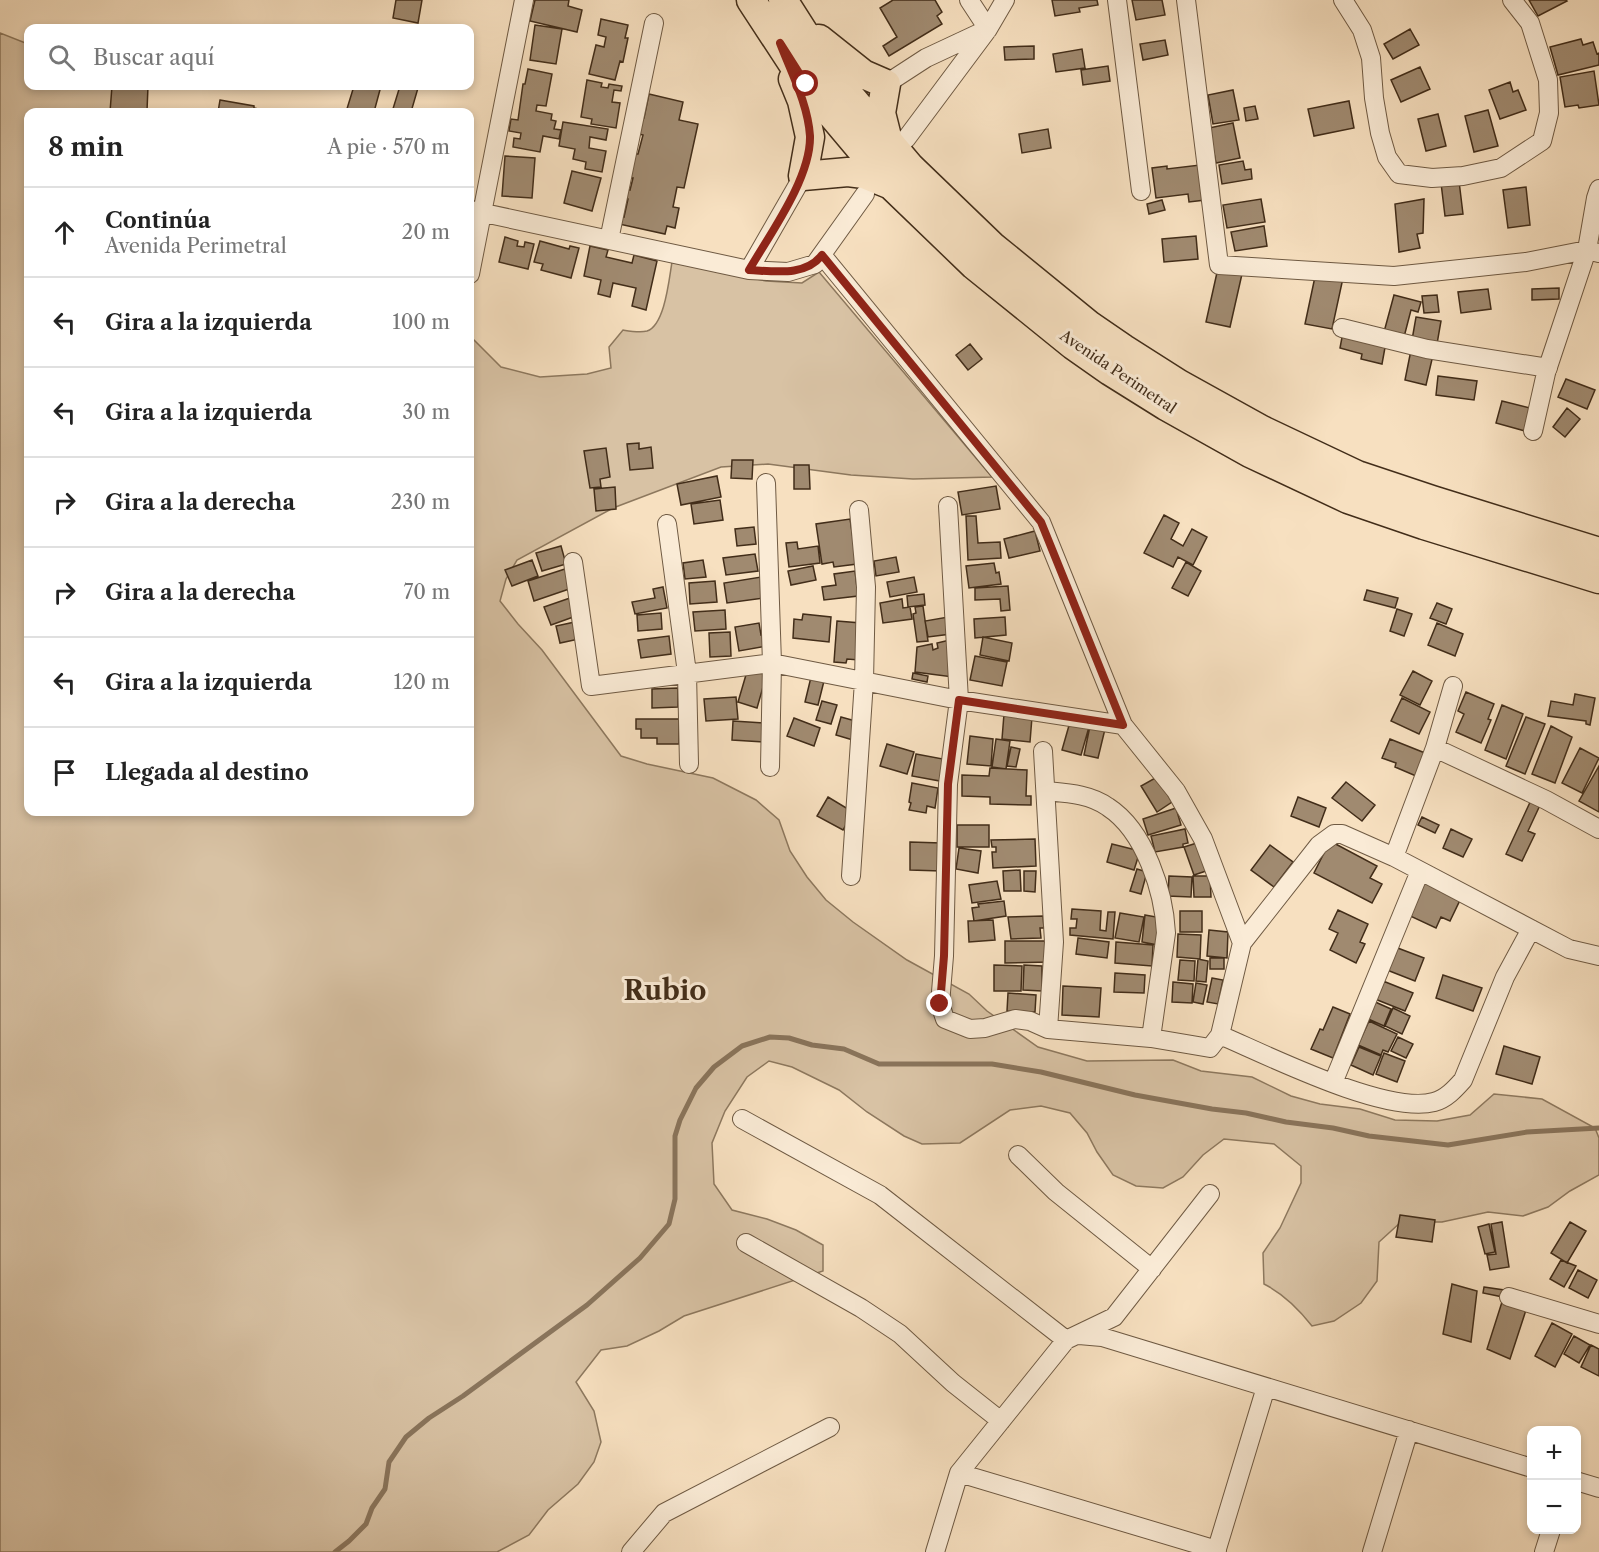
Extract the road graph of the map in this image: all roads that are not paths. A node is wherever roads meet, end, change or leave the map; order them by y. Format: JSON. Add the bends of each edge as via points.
{"nodes":[{"id":1,"x":524,"y":0,"type":"edge"},
{"id":2,"x":752,"y":0,"type":"edge"},
{"id":3,"x":969,"y":0,"type":"edge"},
{"id":4,"x":1005,"y":0,"type":"edge"},
{"id":5,"x":1118,"y":0,"type":"edge"},
{"id":6,"x":1186,"y":0,"type":"edge"},
{"id":7,"x":1343,"y":0,"type":"edge"},
{"id":8,"x":1512,"y":0,"type":"edge"},
{"id":9,"x":787,"y":7,"type":"edge"},
{"id":10,"x":654,"y":23,"type":"dead end"},
{"id":11,"x":988,"y":28,"type":"junction"},
{"id":12,"x":780,"y":43,"type":"junction"},
{"id":13,"x":886,"y":84,"type":"junction"},
{"id":14,"x":897,"y":140,"type":"junction"},
{"id":15,"x":803,"y":176,"type":"junction"},
{"id":16,"x":878,"y":189,"type":"junction"},
{"id":17,"x":1599,"y":189,"type":"edge"},
{"id":18,"x":1141,"y":191,"type":"dead end"},
{"id":19,"x":475,"y":211,"type":"edge"},
{"id":20,"x":609,"y":240,"type":"junction"},
{"id":21,"x":1593,"y":252,"type":"edge"},
{"id":22,"x":822,"y":255,"type":"junction"},
{"id":23,"x":749,"y":270,"type":"junction"},
{"id":24,"x":1342,"y":328,"type":"dead end"},
{"id":25,"x":1548,"y":368,"type":"junction"},
{"id":26,"x":1533,"y":431,"type":"dead end"},
{"id":27,"x":766,"y":483,"type":"dead end"},
{"id":28,"x":948,"y":506,"type":"dead end"},
{"id":29,"x":859,"y":510,"type":"dead end"},
{"id":30,"x":667,"y":524,"type":"dead end"},
{"id":31,"x":1599,"y":552,"type":"edge"},
{"id":32,"x":573,"y":562,"type":"dead end"},
{"id":33,"x":1599,"y":579,"type":"edge"},
{"id":34,"x":772,"y":663,"type":"junction"},
{"id":35,"x":687,"y":673,"type":"junction"},
{"id":36,"x":864,"y":681,"type":"junction"},
{"id":37,"x":1453,"y":686,"type":"dead end"},
{"id":38,"x":959,"y":700,"type":"junction"},
{"id":39,"x":1123,"y":725,"type":"junction"},
{"id":40,"x":1435,"y":748,"type":"junction"},
{"id":41,"x":1043,"y":751,"type":"dead end"},
{"id":42,"x":689,"y":764,"type":"dead end"},
{"id":43,"x":770,"y":767,"type":"dead end"},
{"id":44,"x":1046,"y":790,"type":"junction"},
{"id":45,"x":1599,"y":829,"type":"edge"},
{"id":46,"x":1394,"y":857,"type":"junction"},
{"id":47,"x":1420,"y":871,"type":"junction"},
{"id":48,"x":851,"y":876,"type":"dead end"},
{"id":49,"x":1531,"y":929,"type":"junction"},
{"id":50,"x":1599,"y":940,"type":"edge"},
{"id":51,"x":1242,"y":943,"type":"junction"},
{"id":52,"x":1594,"y":955,"type":"edge"},
{"id":53,"x":1048,"y":1029,"type":"junction"},
{"id":54,"x":1220,"y":1035,"type":"junction"},
{"id":55,"x":1150,"y":1038,"type":"junction"},
{"id":56,"x":1333,"y":1083,"type":"junction"},
{"id":57,"x":742,"y":1119,"type":"dead end"},
{"id":58,"x":1018,"y":1155,"type":"dead end"},
{"id":59,"x":1210,"y":1194,"type":"dead end"},
{"id":60,"x":746,"y":1243,"type":"dead end"},
{"id":61,"x":1152,"y":1269,"type":"junction"},
{"id":62,"x":1509,"y":1297,"type":"dead end"},
{"id":63,"x":1599,"y":1324,"type":"edge"},
{"id":64,"x":1073,"y":1338,"type":"junction"},
{"id":65,"x":1266,"y":1387,"type":"junction"},
{"id":66,"x":1001,"y":1421,"type":"junction"},
{"id":67,"x":830,"y":1427,"type":"dead end"},
{"id":68,"x":1409,"y":1430,"type":"junction"},
{"id":69,"x":1527,"y":1466,"type":"edge"},
{"id":70,"x":959,"y":1473,"type":"junction"},
{"id":71,"x":1581,"y":1483,"type":"edge"},
{"id":72,"x":1599,"y":1488,"type":"edge"},
{"id":73,"x":1550,"y":1534,"type":"edge"},
{"id":74,"x":634,"y":1551,"type":"edge"},
{"id":75,"x":1217,"y":1551,"type":"edge"},
{"id":76,"x":935,"y":1552,"type":"edge"},
{"id":77,"x":1372,"y":1552,"type":"edge"},
{"id":78,"x":1544,"y":1552,"type":"edge"}],
"edges":[{"from":1,"to":19,"type":"street"},
{"from":2,"to":12,"type":"main road","name":"Avenida Perimetral"},
{"from":3,"to":11,"type":"street"},
{"from":4,"to":11,"type":"street"},
{"from":5,"to":18,"type":"street"},
{"from":6,"to":21,"type":"street","via":[[1219,265],[1394,276]]},
{"from":7,"to":8,"type":"street","via":[[1362,30],[1371,58],[1374,98],[1387,158],[1399,174],[1432,178],[1501,168],[1542,141],[1550,113],[1548,80],[1530,23]]},
{"from":9,"to":13,"type":"main road","via":[[835,54],[862,74]]},
{"from":9,"to":14,"type":"main road","name":"Avenida Perimetral","via":[[827,69]]},
{"from":10,"to":20,"type":"street"},
{"from":11,"to":13,"type":"street","via":[[926,58]]},
{"from":11,"to":14,"type":"street"},
{"from":12,"to":15,"type":"main road","via":[[802,101],[810,137]]},
{"from":12,"to":16,"type":"main road","name":"Avenida Perimetral"},
{"from":13,"to":14,"type":"main road","via":[[881,113]]},
{"from":14,"to":31,"type":"main road","name":"Avenida Perimetral","via":[[910,167],[992,246],[1089,325],[1179,384],[1262,430],[1357,474]]},
{"from":15,"to":16,"type":"main road","via":[[864,174]]},
{"from":15,"to":23,"type":"street"},
{"from":16,"to":22,"type":"street"},
{"from":16,"to":33,"type":"main road","name":"Avenida Perimetral","via":[[1073,345],[1166,406],[1250,453],[1348,499]]},
{"from":17,"to":21,"type":"street"},
{"from":19,"to":20,"type":"street"},
{"from":20,"to":23,"type":"street"},
{"from":21,"to":25,"type":"street"},
{"from":22,"to":23,"type":"street","via":[[815,264],[788,272]]},
{"from":22,"to":39,"type":"street","via":[[1041,522]]},
{"from":24,"to":25,"type":"street","via":[[1427,349]]},
{"from":25,"to":26,"type":"street"},
{"from":27,"to":34,"type":"street"},
{"from":28,"to":38,"type":"street"},
{"from":29,"to":36,"type":"street","via":[[866,587]]},
{"from":30,"to":35,"type":"street"},
{"from":32,"to":35,"type":"street","via":[[591,687]]},
{"from":34,"to":35,"type":"street"},
{"from":34,"to":36,"type":"street"},
{"from":34,"to":43,"type":"street"},
{"from":35,"to":42,"type":"street"},
{"from":36,"to":38,"type":"street"},
{"from":36,"to":48,"type":"street"},
{"from":37,"to":40,"type":"street"},
{"from":38,"to":39,"type":"street"},
{"from":38,"to":53,"type":"street","via":[[948,784],[940,1004],[945,1019],[970,1029],[1015,1019]]},
{"from":39,"to":51,"type":"street","via":[[1176,791],[1203,838]]},
{"from":40,"to":45,"type":"street"},
{"from":40,"to":46,"type":"street"},
{"from":41,"to":44,"type":"street"},
{"from":44,"to":53,"type":"street","via":[[1054,942]]},
{"from":44,"to":55,"type":"street","via":[[1082,795],[1108,807],[1129,828],[1158,882],[1166,933]]},
{"from":46,"to":47,"type":"street"},
{"from":46,"to":51,"type":"street","via":[[1334,834],[1319,844]]},
{"from":47,"to":49,"type":"street"},
{"from":47,"to":56,"type":"street"},
{"from":49,"to":52,"type":"street","via":[[1569,949]]},
{"from":49,"to":56,"type":"street","via":[[1505,977],[1463,1080],[1451,1093],[1436,1102],[1413,1105]]},
{"from":50,"to":52,"type":"street"},
{"from":51,"to":54,"type":"street"},
{"from":53,"to":55,"type":"street"},
{"from":54,"to":55,"type":"street","via":[[1210,1048]]},
{"from":54,"to":56,"type":"street"},
{"from":57,"to":64,"type":"street","via":[[880,1195]]},
{"from":58,"to":61,"type":"street","via":[[1056,1192]]},
{"from":59,"to":61,"type":"street"},
{"from":60,"to":66,"type":"street","via":[[900,1334]]},
{"from":61,"to":64,"type":"street","via":[[1114,1317]]},
{"from":62,"to":63,"type":"street"},
{"from":64,"to":65,"type":"street","via":[[1102,1337]]},
{"from":64,"to":66,"type":"street"},
{"from":65,"to":68,"type":"street"},
{"from":65,"to":75,"type":"street"},
{"from":66,"to":70,"type":"street"},
{"from":67,"to":74,"type":"street","via":[[664,1514]]},
{"from":68,"to":69,"type":"street"},
{"from":68,"to":77,"type":"street"},
{"from":70,"to":75,"type":"street"},
{"from":70,"to":76,"type":"street"},
{"from":71,"to":72,"type":"street"},
{"from":73,"to":78,"type":"street"}]}
